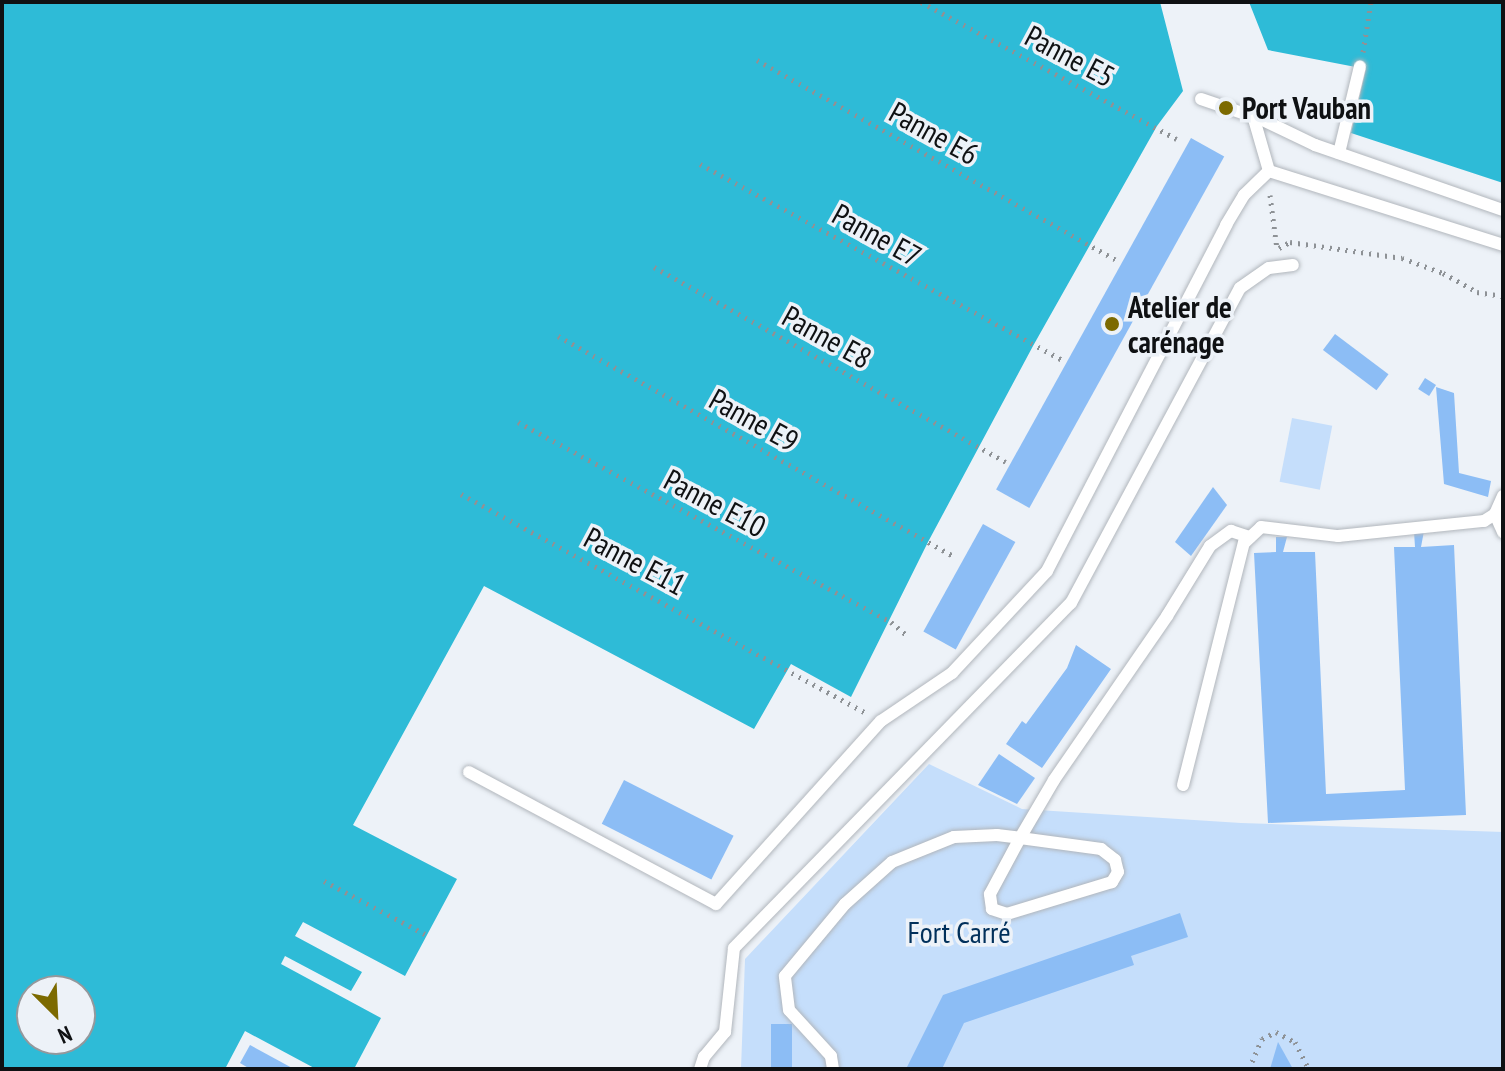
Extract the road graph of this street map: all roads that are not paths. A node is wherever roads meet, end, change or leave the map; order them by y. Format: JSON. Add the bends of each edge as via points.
{"nodes":[{"id":1,"x":1360,"y":66,"type":"road end"},
{"id":2,"x":1201,"y":99,"type":"dead end"},
{"id":3,"x":1258,"y":120,"type":"junction"},
{"id":4,"x":1339,"y":153,"type":"junction"},
{"id":5,"x":1269,"y":171,"type":"junction"},
{"id":6,"x":1503,"y":210,"type":"edge"},
{"id":7,"x":1503,"y":245,"type":"edge"},
{"id":8,"x":1293,"y":265,"type":"dead end"},
{"id":9,"x":1503,"y":496,"type":"edge"},
{"id":10,"x":1495,"y":514,"type":"junction"},
{"id":11,"x":1503,"y":532,"type":"edge"},
{"id":12,"x":1250,"y":537,"type":"junction"},
{"id":13,"x":469,"y":772,"type":"dead end"},
{"id":14,"x":1183,"y":785,"type":"dead end"},
{"id":15,"x":1020,"y":838,"type":"junction"},
{"id":16,"x":700,"y":1069,"type":"edge"},
{"id":17,"x":833,"y":1069,"type":"edge"}],
"edges":[{"from":1,"to":4,"type":"lane"},
{"from":2,"to":3,"type":"lane"},
{"from":3,"to":4,"type":"lane"},
{"from":3,"to":5,"type":"lane"},
{"from":4,"to":6,"type":"lane"},
{"from":5,"to":7,"type":"lane"},
{"from":5,"to":13,"type":"lane","via":[[1244,195],[1226,225],[1047,571],[952,673],[881,721],[716,904]]},
{"from":8,"to":16,"type":"lane","via":[[1269,268],[1240,288],[1071,603],[734,948],[725,1032]]},
{"from":9,"to":10,"type":"lane"},
{"from":10,"to":11,"type":"lane"},
{"from":10,"to":12,"type":"lane","via":[[1484,521],[1338,536],[1261,527]]},
{"from":12,"to":14,"type":"lane","via":[[1225,608]]},
{"from":12,"to":15,"type":"lane","via":[[1231,531],[1210,546]]},
{"from":15,"to":15,"type":"lane","via":[[1101,849],[1115,860],[1118,872],[1112,882],[1007,914],[992,909],[990,894]]},
{"from":15,"to":17,"type":"lane","via":[[954,837],[892,862],[845,904],[785,976],[789,1010],[831,1056]]}]}
